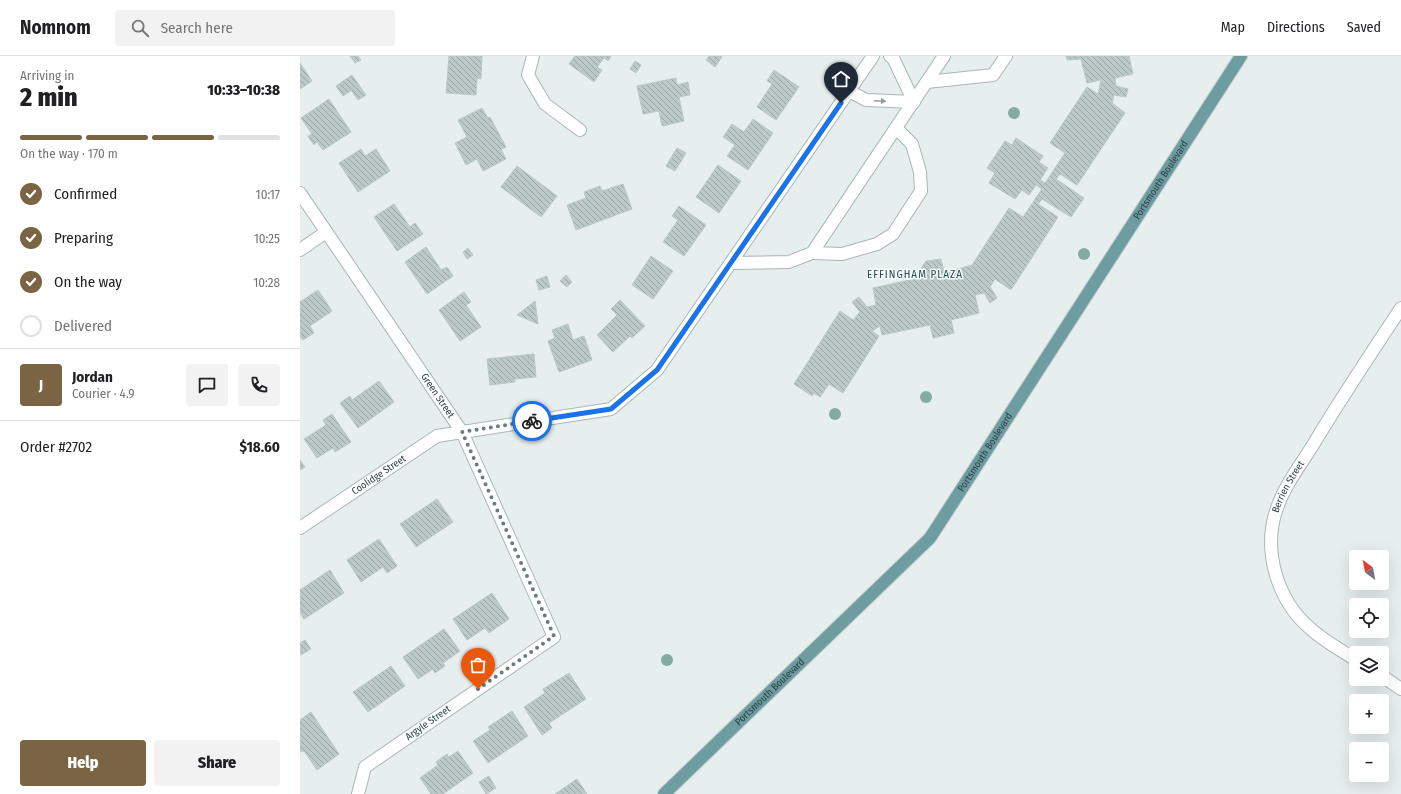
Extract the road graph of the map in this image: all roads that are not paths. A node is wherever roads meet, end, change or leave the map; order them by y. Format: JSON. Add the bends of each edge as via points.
{"nodes":[{"id":1,"x":532,"y":56,"type":"edge"},
{"id":2,"x":873,"y":56,"type":"edge"},
{"id":3,"x":890,"y":56,"type":"edge"},
{"id":4,"x":944,"y":56,"type":"edge"},
{"id":5,"x":1006,"y":56,"type":"edge"},
{"id":6,"x":1241,"y":56,"type":"edge"},
{"id":7,"x":927,"y":82,"type":"junction"},
{"id":8,"x":850,"y":90,"type":"junction"},
{"id":9,"x":914,"y":102,"type":"junction"},
{"id":10,"x":896,"y":128,"type":"junction"},
{"id":11,"x":580,"y":130,"type":"dead end"},
{"id":12,"x":300,"y":193,"type":"edge"},
{"id":13,"x":326,"y":232,"type":"junction"},
{"id":14,"x":300,"y":250,"type":"edge"},
{"id":15,"x":812,"y":253,"type":"junction"},
{"id":16,"x":731,"y":263,"type":"junction"},
{"id":17,"x":1401,"y":308,"type":"edge"},
{"id":18,"x":462,"y":432,"type":"junction"},
{"id":19,"x":300,"y":528,"type":"edge"},
{"id":20,"x":554,"y":636,"type":"joint"},
{"id":21,"x":1349,"y":655,"type":"edge"},
{"id":22,"x":1389,"y":681,"type":"edge"},
{"id":23,"x":1401,"y":689,"type":"edge"},
{"id":24,"x":358,"y":794,"type":"edge"},
{"id":25,"x":664,"y":794,"type":"edge"}],
"edges":[{"from":1,"to":11,"type":"street","via":[[528,76],[545,104]]},
{"from":2,"to":8,"type":"street","name":"Coolidge Street"},
{"from":3,"to":9,"type":"street"},
{"from":4,"to":7,"type":"street"},
{"from":5,"to":7,"type":"street","via":[[993,75]]},
{"from":6,"to":25,"type":"main road","name":"Portsmouth Boulevard","via":[[930,538]]},
{"from":7,"to":9,"type":"street"},
{"from":8,"to":9,"type":"street","one_way":true,"via":[[866,100]]},
{"from":8,"to":16,"type":"street","name":"Coolidge Street"},
{"from":9,"to":10,"type":"street"},
{"from":10,"to":15,"type":"street"},
{"from":10,"to":15,"type":"street","via":[[912,144],[920,172],[921,191],[893,234],[876,244],[842,254]]},
{"from":12,"to":13,"type":"street","name":"Green Street"},
{"from":13,"to":14,"type":"street"},
{"from":13,"to":18,"type":"street","name":"Green Street"},
{"from":15,"to":16,"type":"street","via":[[789,262]]},
{"from":16,"to":18,"type":"street","name":"Coolidge Street","via":[[657,370],[611,409]]},
{"from":17,"to":21,"type":"street","name":"Berrien Street","via":[[1294,475],[1277,508],[1273,527],[1273,564],[1290,606],[1311,629]]},
{"from":18,"to":19,"type":"street","name":"Coolidge Street","via":[[437,436]]},
{"from":18,"to":20,"type":"street","name":"Green Street"},
{"from":20,"to":24,"type":"street","name":"Argyle Street","via":[[365,767]]},
{"from":22,"to":23,"type":"street"}]}
